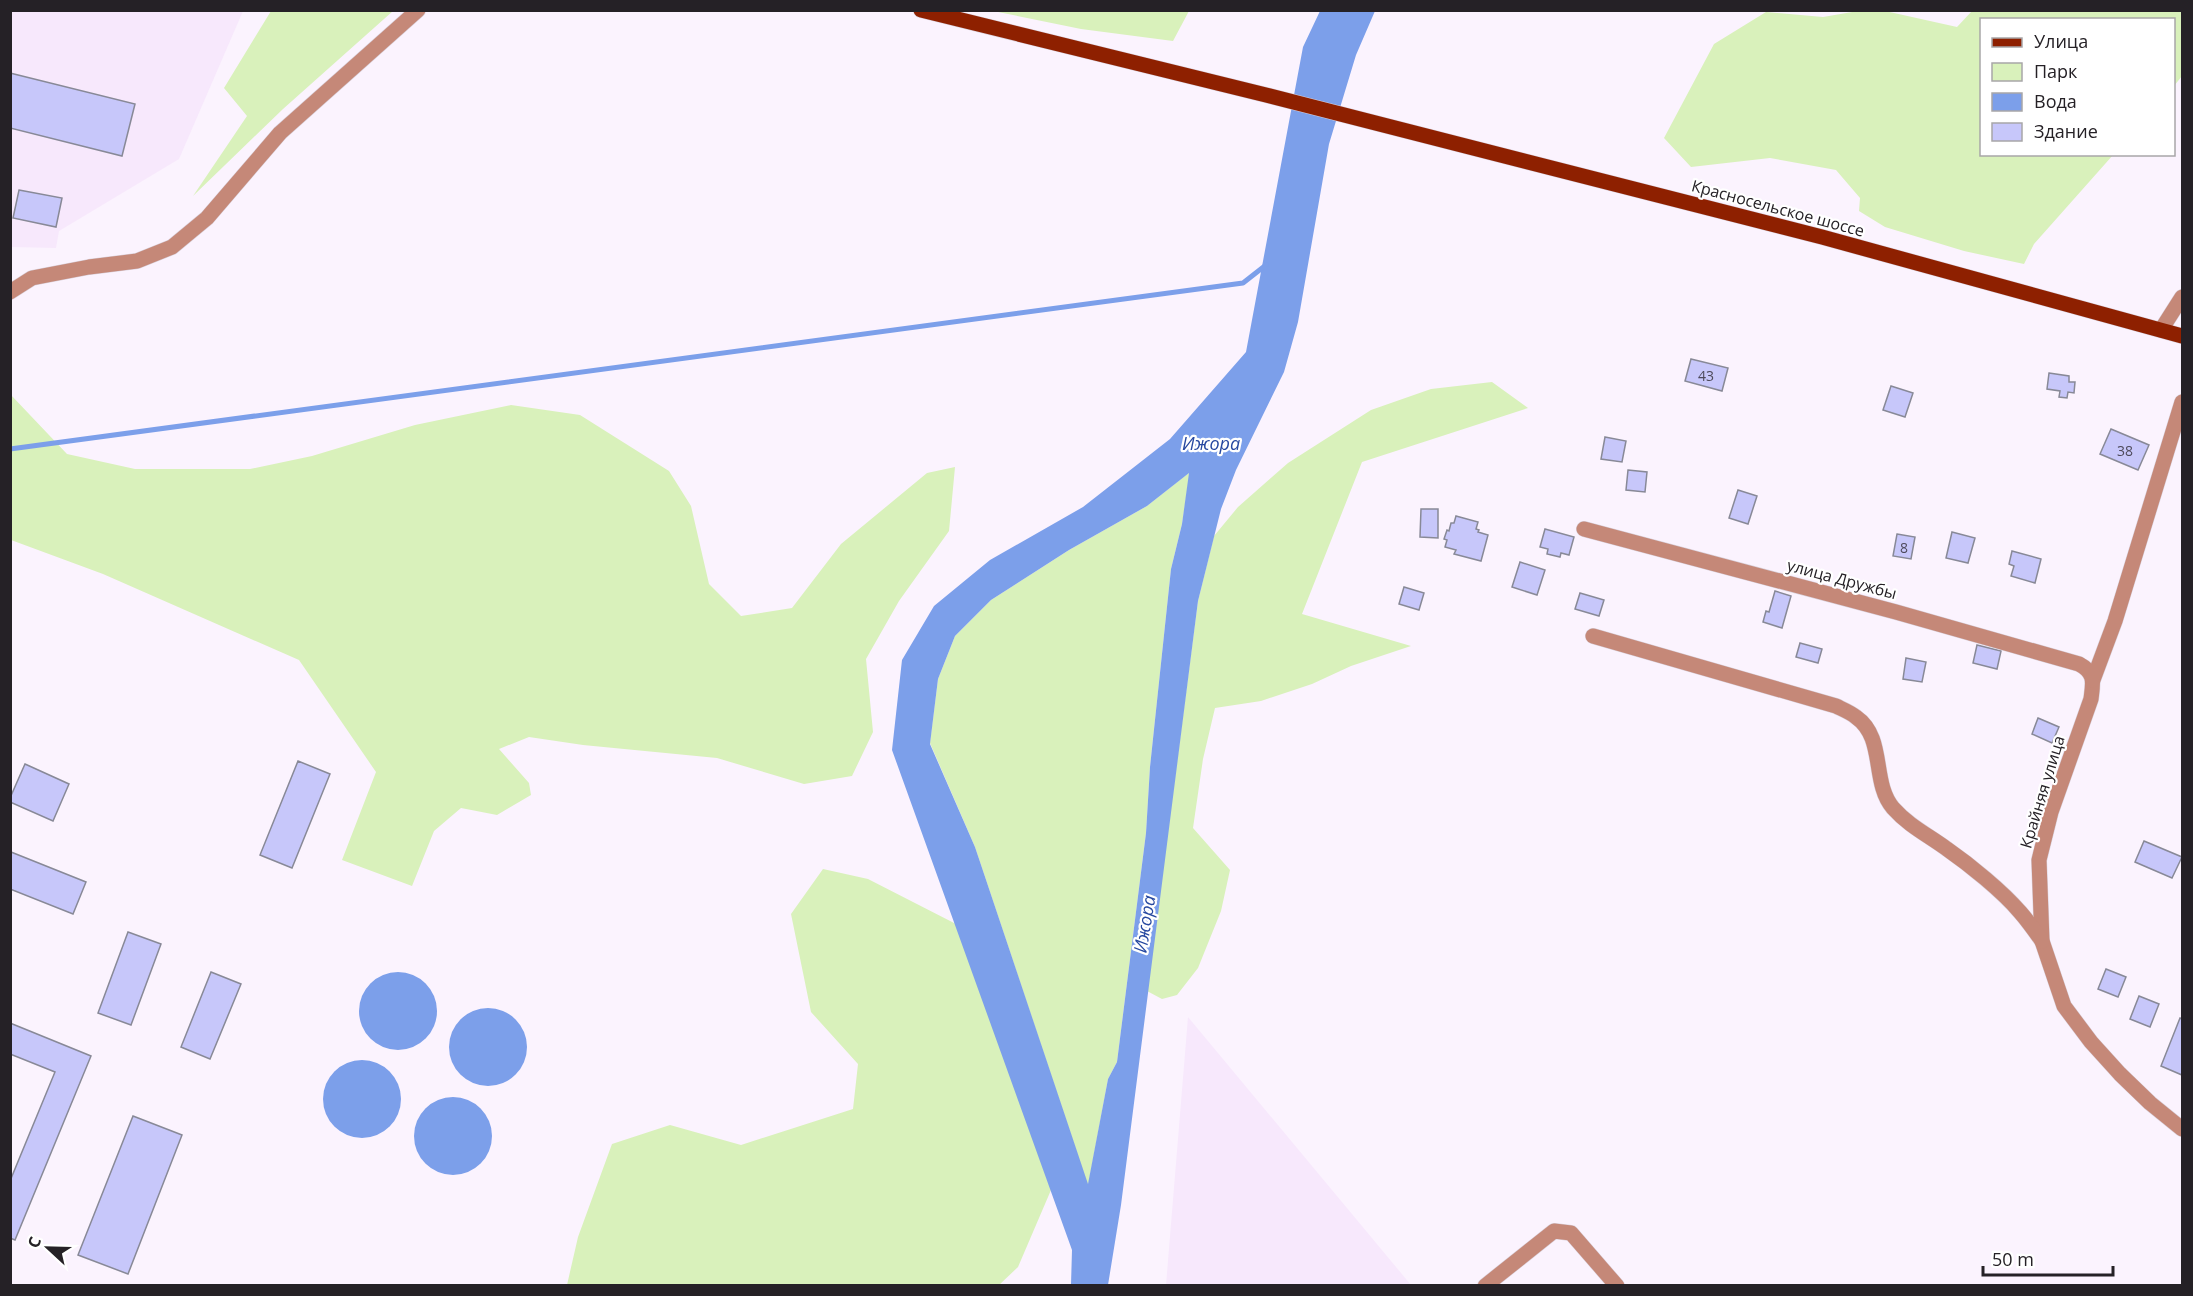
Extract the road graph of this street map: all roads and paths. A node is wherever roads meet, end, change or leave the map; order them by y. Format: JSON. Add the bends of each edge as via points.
{"nodes":[{"id":1,"x":418,"y":10,"type":"edge"},
{"id":2,"x":921,"y":10,"type":"edge"},
{"id":3,"x":10,"y":292,"type":"edge"},
{"id":4,"x":2182,"y":297,"type":"edge"},
{"id":5,"x":2161,"y":330,"type":"junction"},
{"id":6,"x":2182,"y":336,"type":"edge"},
{"id":7,"x":2182,"y":402,"type":"edge"},
{"id":8,"x":1584,"y":530,"type":"dead end"},
{"id":9,"x":1593,"y":636,"type":"dead end"},
{"id":10,"x":2090,"y":674,"type":"junction"},
{"id":11,"x":2042,"y":941,"type":"junction"},
{"id":12,"x":2182,"y":1129,"type":"edge"},
{"id":13,"x":1485,"y":1286,"type":"edge"},
{"id":14,"x":1617,"y":1286,"type":"edge"}],
"edges":[{"from":1,"to":3,"type":"street","via":[[280,133],[207,218],[172,247],[137,261],[32,279]]},
{"from":2,"to":5,"type":"main road","name":"Красносельское шоссе","via":[[1822,237]]},
{"from":4,"to":5,"type":"street"},
{"from":5,"to":6,"type":"main road","name":"Красносельское шоссе"},
{"from":7,"to":10,"type":"street","name":"Крайняя улица","via":[[2115,621]]},
{"from":8,"to":10,"type":"street","name":"улица Дружбы","via":[[2079,664]]},
{"from":9,"to":11,"type":"street","via":[[1836,706],[1857,717],[1868,730],[1878,755],[1881,781],[1891,805],[1910,825],[1948,849],[2019,910]]},
{"from":10,"to":11,"type":"street","name":"Крайняя улица","via":[[2091,699],[2051,812],[2039,860]]},
{"from":11,"to":12,"type":"street","name":"Крайняя улица","via":[[2064,1006],[2120,1074]]},
{"from":13,"to":14,"type":"street","via":[[1554,1231],[1571,1233]]}]}
